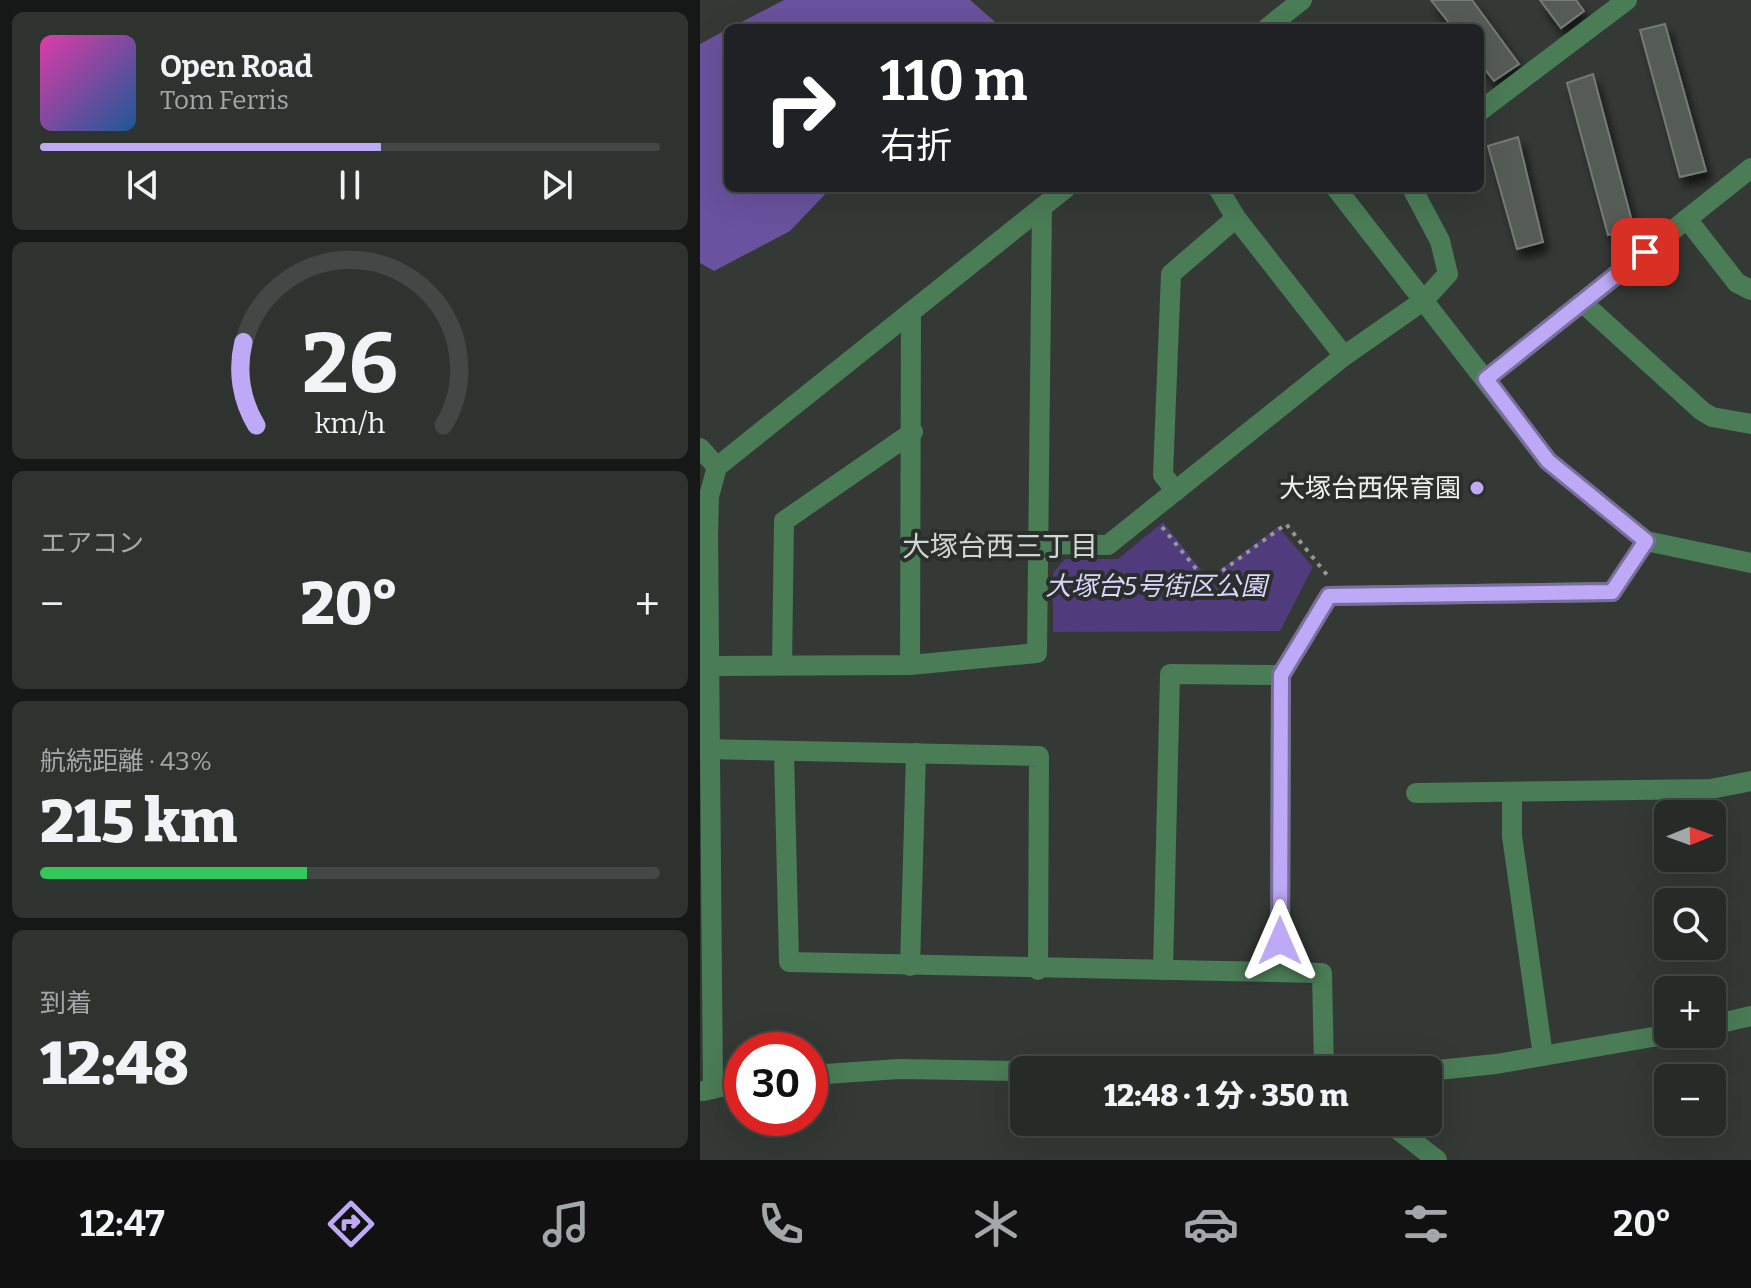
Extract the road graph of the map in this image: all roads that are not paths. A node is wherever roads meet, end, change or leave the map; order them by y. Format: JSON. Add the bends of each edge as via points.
{"nodes":[{"id":1,"x":1302,"y":0,"type":"edge"},
{"id":2,"x":1627,"y":0,"type":"edge"},
{"id":3,"x":1272,"y":24,"type":"edge"},
{"id":4,"x":1484,"y":108,"type":"edge"},
{"id":5,"x":1751,"y":168,"type":"edge"},
{"id":6,"x":1061,"y":192,"type":"edge"},
{"id":7,"x":1220,"y":192,"type":"edge"},
{"id":8,"x":1339,"y":192,"type":"edge"},
{"id":9,"x":1414,"y":192,"type":"edge"},
{"id":10,"x":1042,"y":207,"type":"junction"},
{"id":11,"x":1236,"y":218,"type":"junction"},
{"id":12,"x":1687,"y":219,"type":"junction"},
{"id":13,"x":1751,"y":290,"type":"edge"},
{"id":14,"x":1423,"y":301,"type":"junction"},
{"id":15,"x":1583,"y":303,"type":"junction"},
{"id":16,"x":911,"y":315,"type":"junction"},
{"id":17,"x":1344,"y":356,"type":"junction"},
{"id":18,"x":1486,"y":379,"type":"junction"},
{"id":19,"x":1751,"y":424,"type":"edge"},
{"id":20,"x":913,"y":432,"type":"junction"},
{"id":21,"x":700,"y":448,"type":"edge"},
{"id":22,"x":717,"y":467,"type":"junction"},
{"id":23,"x":1176,"y":491,"type":"junction"},
{"id":24,"x":1646,"y":541,"type":"junction"},
{"id":25,"x":1039,"y":544,"type":"junction"},
{"id":26,"x":1751,"y":563,"type":"edge"},
{"id":27,"x":782,"y":665,"type":"junction"},
{"id":28,"x":910,"y":665,"type":"junction"},
{"id":29,"x":711,"y":666,"type":"junction"},
{"id":30,"x":1281,"y":675,"type":"junction"},
{"id":31,"x":704,"y":749,"type":"edge"},
{"id":32,"x":784,"y":753,"type":"junction"},
{"id":33,"x":916,"y":753,"type":"junction"},
{"id":34,"x":1751,"y":781,"type":"edge"},
{"id":35,"x":1416,"y":793,"type":"dead end"},
{"id":36,"x":1512,"y":794,"type":"junction"},
{"id":37,"x":910,"y":966,"type":"junction"},
{"id":38,"x":1038,"y":970,"type":"junction"},
{"id":39,"x":1163,"y":970,"type":"junction"},
{"id":40,"x":1280,"y":971,"type":"junction"},
{"id":41,"x":1751,"y":1016,"type":"edge"},
{"id":42,"x":1726,"y":1022,"type":"edge"},
{"id":43,"x":1654,"y":1037,"type":"edge"},
{"id":44,"x":1324,"y":1056,"type":"edge"},
{"id":45,"x":1543,"y":1056,"type":"junction"},
{"id":46,"x":1442,"y":1069,"type":"edge"},
{"id":47,"x":1010,"y":1071,"type":"edge"},
{"id":48,"x":828,"y":1074,"type":"edge"},
{"id":49,"x":706,"y":1091,"type":"edge"},
{"id":50,"x":1406,"y":1136,"type":"edge"},
{"id":51,"x":1437,"y":1160,"type":"edge"}],
"edges":[{"from":1,"to":3,"type":"street"},
{"from":2,"to":4,"type":"street"},
{"from":5,"to":12,"type":"street"},
{"from":6,"to":10,"type":"street"},
{"from":7,"to":11,"type":"street"},
{"from":8,"to":14,"type":"street"},
{"from":9,"to":14,"type":"street","via":[[1440,241],[1448,274]]},
{"from":10,"to":16,"type":"street"},
{"from":10,"to":25,"type":"street"},
{"from":11,"to":17,"type":"street"},
{"from":11,"to":23,"type":"street","via":[[1171,274],[1163,475]]},
{"from":12,"to":13,"type":"street","via":[[1737,283]]},
{"from":12,"to":15,"type":"street"},
{"from":14,"to":17,"type":"street"},
{"from":14,"to":18,"type":"street"},
{"from":15,"to":18,"type":"street"},
{"from":15,"to":19,"type":"street","via":[[1702,411]]},
{"from":16,"to":20,"type":"street"},
{"from":16,"to":22,"type":"street"},
{"from":17,"to":23,"type":"street"},
{"from":18,"to":24,"type":"street","via":[[1548,461]]},
{"from":20,"to":27,"type":"street","via":[[784,521]]},
{"from":20,"to":28,"type":"street"},
{"from":21,"to":22,"type":"street"},
{"from":22,"to":29,"type":"street","via":[[709,496]]},
{"from":23,"to":25,"type":"street","via":[[1108,545]]},
{"from":24,"to":26,"type":"street"},
{"from":24,"to":30,"type":"street","via":[[1612,592],[1329,596]]},
{"from":25,"to":28,"type":"street","via":[[1037,653]]},
{"from":27,"to":28,"type":"street"},
{"from":27,"to":29,"type":"street"},
{"from":29,"to":31,"type":"street"},
{"from":30,"to":39,"type":"street","via":[[1170,674]]},
{"from":30,"to":40,"type":"street"},
{"from":31,"to":32,"type":"street"},
{"from":31,"to":49,"type":"street"},
{"from":32,"to":33,"type":"street"},
{"from":32,"to":37,"type":"street","via":[[789,962]]},
{"from":33,"to":37,"type":"street"},
{"from":33,"to":38,"type":"street","via":[[1039,756]]},
{"from":34,"to":36,"type":"street","via":[[1711,789]]},
{"from":35,"to":36,"type":"street"},
{"from":36,"to":45,"type":"street","via":[[1512,836]]},
{"from":37,"to":38,"type":"street"},
{"from":38,"to":39,"type":"street"},
{"from":39,"to":40,"type":"street"},
{"from":40,"to":44,"type":"street","via":[[1322,973]]},
{"from":41,"to":42,"type":"street"},
{"from":43,"to":45,"type":"street"},
{"from":45,"to":46,"type":"street"},
{"from":47,"to":48,"type":"street"},
{"from":50,"to":51,"type":"street"}]}
